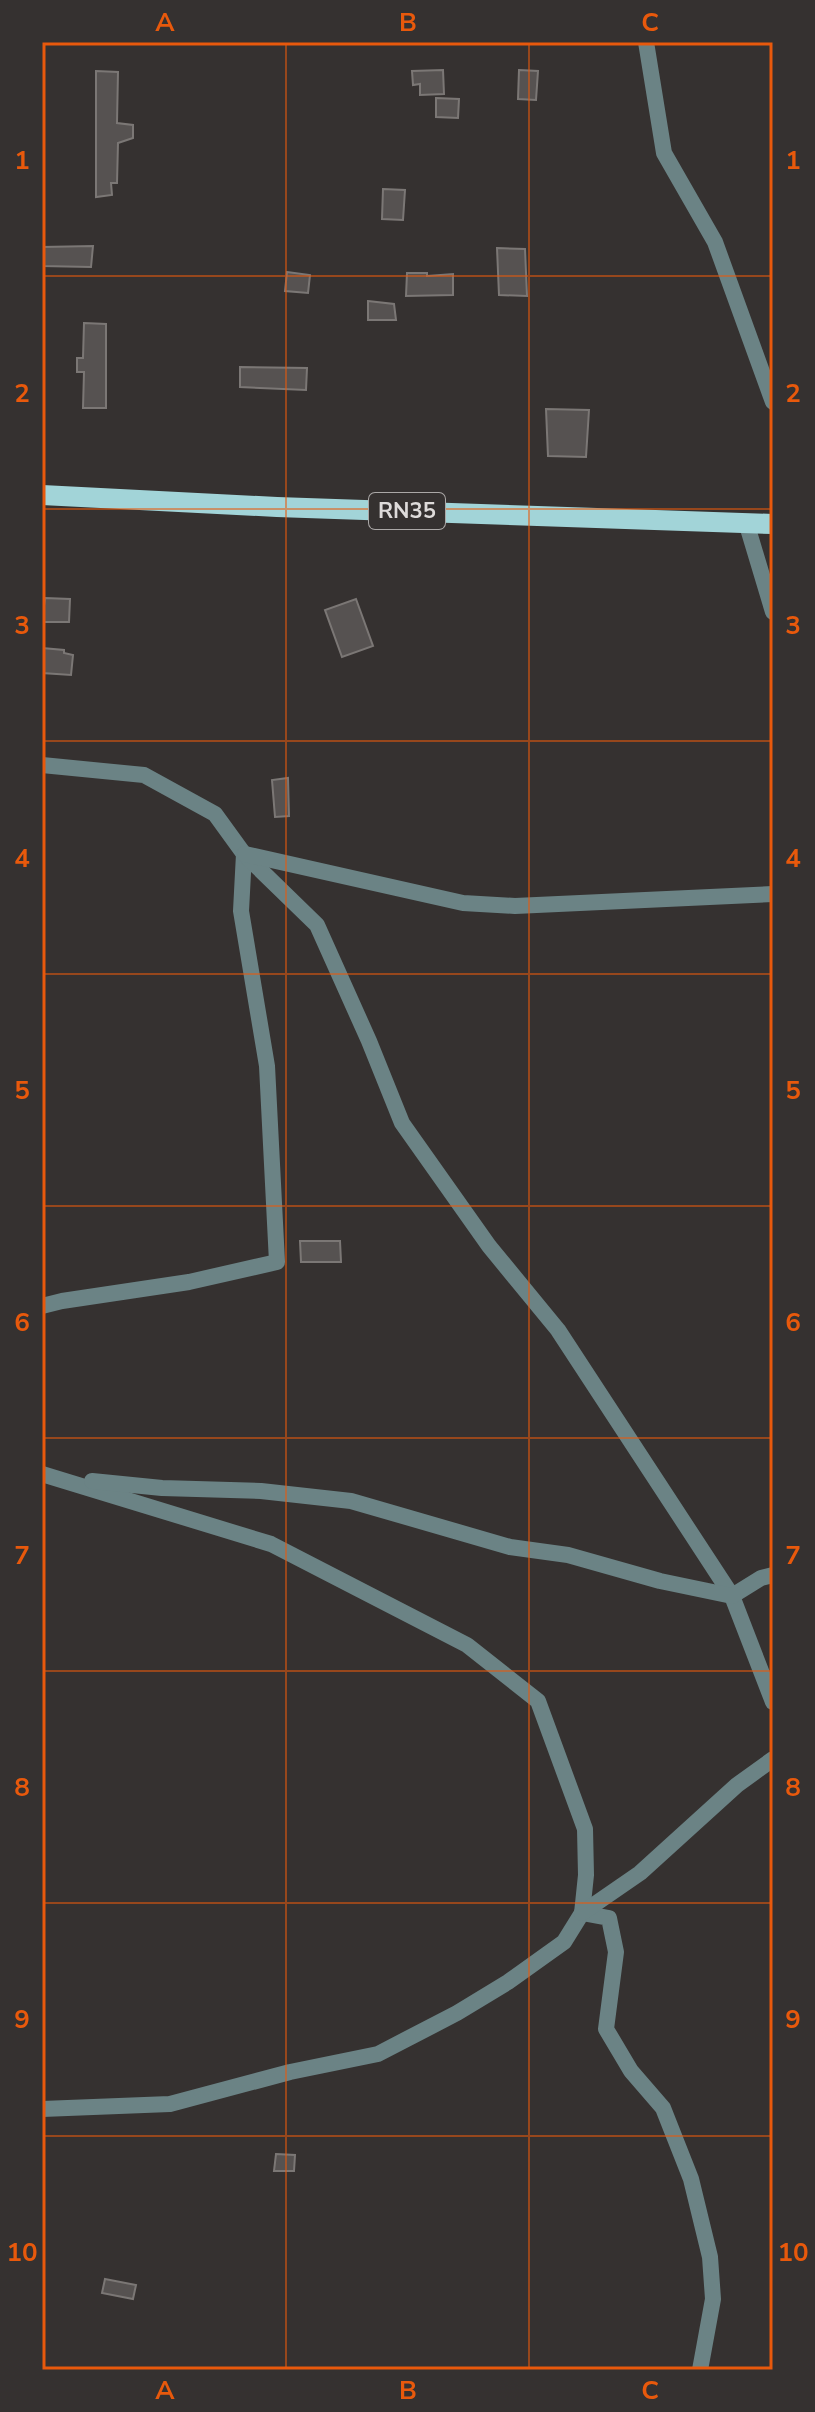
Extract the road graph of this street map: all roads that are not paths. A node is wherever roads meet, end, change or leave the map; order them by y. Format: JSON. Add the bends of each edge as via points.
{"nodes":[{"id":1,"x":646,"y":42,"type":"edge"},
{"id":2,"x":773,"y":402,"type":"edge"},
{"id":3,"x":42,"y":495,"type":"edge"},
{"id":4,"x":746,"y":522,"type":"junction"},
{"id":5,"x":773,"y":524,"type":"edge"},
{"id":6,"x":773,"y":612,"type":"edge"},
{"id":7,"x":42,"y":765,"type":"edge"},
{"id":8,"x":244,"y":854,"type":"junction"},
{"id":9,"x":773,"y":894,"type":"edge"},
{"id":10,"x":42,"y":1306,"type":"edge"},
{"id":11,"x":48,"y":1476,"type":"edge"},
{"id":12,"x":773,"y":1575,"type":"edge"},
{"id":13,"x":732,"y":1596,"type":"junction"},
{"id":14,"x":773,"y":1702,"type":"edge"},
{"id":15,"x":773,"y":1759,"type":"edge"},
{"id":16,"x":582,"y":1913,"type":"junction"},
{"id":17,"x":42,"y":2109,"type":"edge"},
{"id":18,"x":700,"y":2370,"type":"edge"}],
"edges":[{"from":1,"to":2,"type":"street","via":[[664,153],[715,242]]},
{"from":3,"to":4,"type":"main road","number":"RN35"},
{"from":4,"to":5,"type":"main road","number":"RN35"},
{"from":4,"to":6,"type":"street"},
{"from":7,"to":8,"type":"street","via":[[144,775],[215,814]]},
{"from":8,"to":9,"type":"street","via":[[463,903],[515,906]]},
{"from":8,"to":10,"type":"street","via":[[241,911],[267,1066],[277,1262]]},
{"from":8,"to":13,"type":"street","via":[[317,925],[402,1123],[489,1246],[558,1330]]},
{"from":11,"to":13,"type":"street","via":[[351,1501],[510,1547],[568,1555]]},
{"from":11,"to":16,"type":"street","via":[[271,1544],[467,1645],[538,1701],[585,1829]]},
{"from":12,"to":13,"type":"street"},
{"from":13,"to":14,"type":"street"},
{"from":15,"to":16,"type":"street","via":[[640,1873]]},
{"from":16,"to":17,"type":"street","via":[[564,1942],[508,1982],[378,2054],[170,2104]]},
{"from":16,"to":18,"type":"street","via":[[609,1918],[616,1952],[606,2029],[631,2071],[663,2108],[691,2179],[710,2257],[713,2299]]}]}
